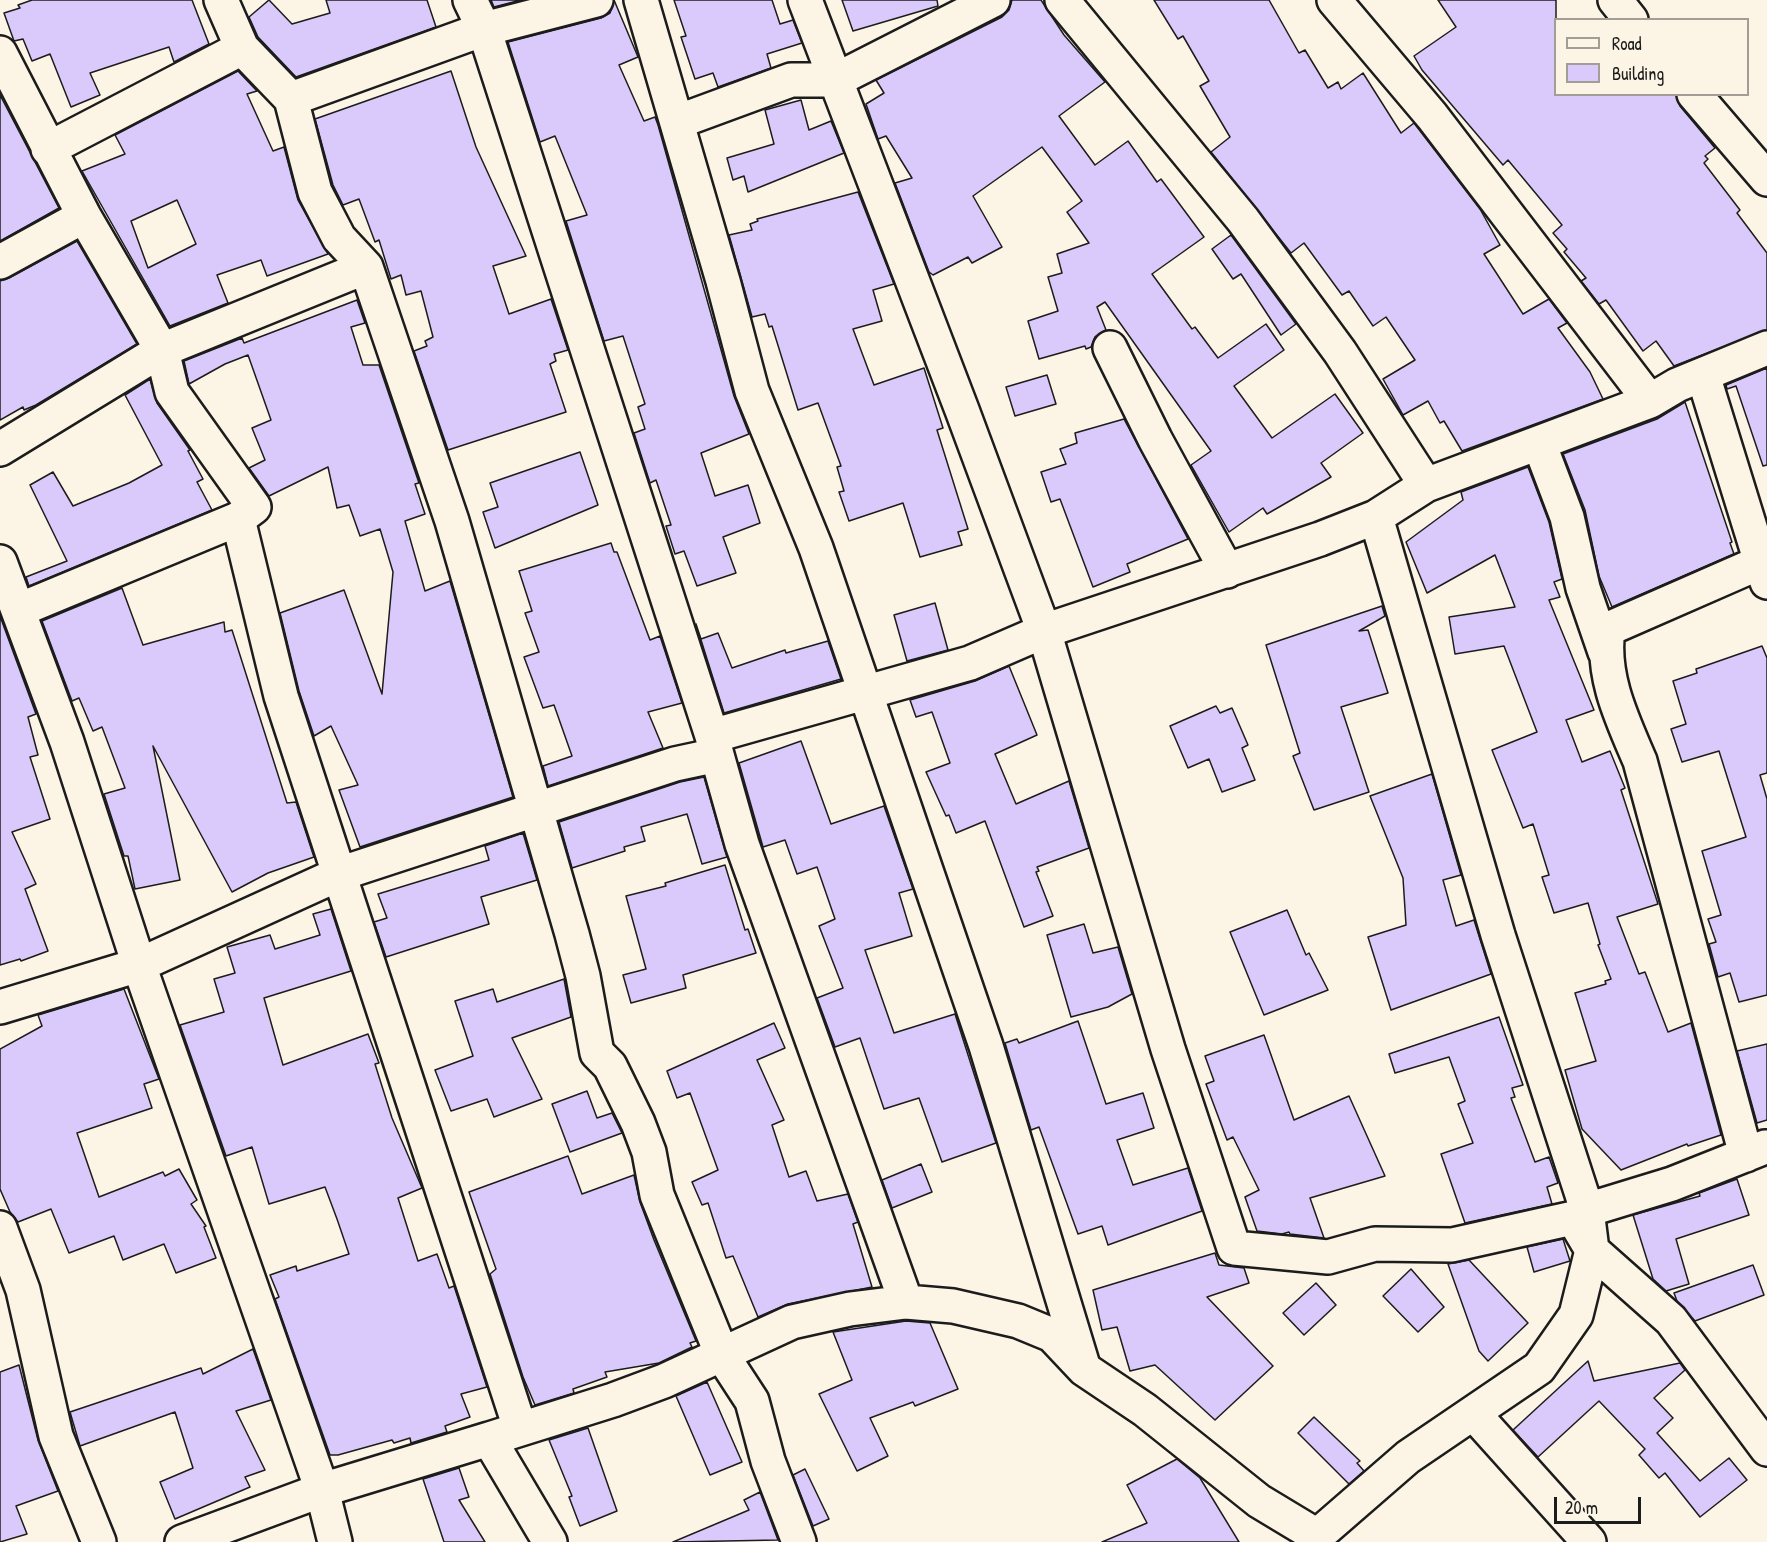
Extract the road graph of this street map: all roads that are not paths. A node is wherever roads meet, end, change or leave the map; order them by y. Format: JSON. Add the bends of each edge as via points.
{"nodes":[{"id":1,"x":221,"y":0,"type":"edge"},
{"id":2,"x":470,"y":0,"type":"edge"},
{"id":3,"x":596,"y":0,"type":"edge"},
{"id":4,"x":641,"y":0,"type":"edge"},
{"id":5,"x":805,"y":0,"type":"edge"},
{"id":6,"x":993,"y":0,"type":"edge"},
{"id":7,"x":1062,"y":0,"type":"edge"},
{"id":8,"x":1334,"y":0,"type":"edge"},
{"id":9,"x":1615,"y":0,"type":"edge"},
{"id":10,"x":1629,"y":18,"type":"edge"},
{"id":11,"x":484,"y":29,"type":"junction"},
{"id":12,"x":242,"y":48,"type":"junction"},
{"id":13,"x":0,"y":53,"type":"edge"},
{"id":14,"x":836,"y":80,"type":"junction"},
{"id":15,"x":9,"y":93,"type":"edge"},
{"id":16,"x":1696,"y":96,"type":"edge"},
{"id":17,"x":291,"y":99,"type":"junction"},
{"id":18,"x":677,"y":122,"type":"junction"},
{"id":19,"x":48,"y":149,"type":"junction"},
{"id":20,"x":1767,"y":179,"type":"edge"},
{"id":21,"x":84,"y":216,"type":"junction"},
{"id":22,"x":0,"y":262,"type":"edge"},
{"id":23,"x":366,"y":267,"type":"junction"},
{"id":24,"x":1110,"y":348,"type":"dead end"},
{"id":25,"x":1767,"y":348,"type":"edge"},
{"id":26,"x":162,"y":350,"type":"junction"},
{"id":27,"x":1702,"y":375,"type":"junction"},
{"id":28,"x":1650,"y":401,"type":"junction"},
{"id":29,"x":1539,"y":443,"type":"junction"},
{"id":30,"x":0,"y":449,"type":"edge"},
{"id":31,"x":1426,"y":485,"type":"junction"},
{"id":32,"x":1376,"y":517,"type":"junction"},
{"id":33,"x":237,"y":519,"type":"junction"},
{"id":34,"x":0,"y":562,"type":"edge"},
{"id":35,"x":1227,"y":571,"type":"junction"},
{"id":36,"x":1764,"y":572,"type":"edge"},
{"id":37,"x":19,"y":609,"type":"junction"},
{"id":38,"x":1044,"y":631,"type":"junction"},
{"id":39,"x":1605,"y":652,"type":"junction"},
{"id":40,"x":865,"y":691,"type":"junction"},
{"id":41,"x":715,"y":746,"type":"junction"},
{"id":42,"x":536,"y":811,"type":"junction"},
{"id":43,"x":339,"y":874,"type":"junction"},
{"id":44,"x":139,"y":965,"type":"junction"},
{"id":45,"x":0,"y":1007,"type":"edge"},
{"id":46,"x":1761,"y":1153,"type":"edge"},
{"id":47,"x":1587,"y":1210,"type":"junction"},
{"id":48,"x":0,"y":1228,"type":"edge"},
{"id":49,"x":1592,"y":1250,"type":"junction"},
{"id":50,"x":906,"y":1302,"type":"junction"},
{"id":51,"x":722,"y":1355,"type":"junction"},
{"id":52,"x":1084,"y":1369,"type":"junction"},
{"id":53,"x":1474,"y":1414,"type":"junction"},
{"id":54,"x":520,"y":1428,"type":"junction"},
{"id":55,"x":489,"y":1439,"type":"junction"},
{"id":56,"x":1767,"y":1449,"type":"edge"},
{"id":57,"x":322,"y":1490,"type":"junction"},
{"id":58,"x":1310,"y":1538,"type":"edge"},
{"id":59,"x":99,"y":1542,"type":"edge"},
{"id":60,"x":182,"y":1542,"type":"edge"},
{"id":61,"x":335,"y":1542,"type":"edge"},
{"id":62,"x":550,"y":1542,"type":"edge"},
{"id":63,"x":799,"y":1542,"type":"edge"},
{"id":64,"x":1589,"y":1542,"type":"edge"}],
"edges":[{"from":1,"to":12,"type":"street"},
{"from":2,"to":11,"type":"street"},
{"from":3,"to":11,"type":"street"},
{"from":4,"to":18,"type":"street"},
{"from":5,"to":14,"type":"street"},
{"from":6,"to":14,"type":"street"},
{"from":7,"to":31,"type":"street","via":[[1243,220],[1340,352]]},
{"from":8,"to":28,"type":"street","via":[[1432,116]]},
{"from":9,"to":10,"type":"street"},
{"from":11,"to":17,"type":"street"},
{"from":11,"to":41,"type":"street"},
{"from":12,"to":17,"type":"street"},
{"from":12,"to":19,"type":"street"},
{"from":13,"to":15,"type":"street"},
{"from":14,"to":18,"type":"street","via":[[791,80]]},
{"from":14,"to":38,"type":"street"},
{"from":15,"to":19,"type":"street"},
{"from":16,"to":20,"type":"street"},
{"from":17,"to":23,"type":"street","via":[[315,192],[339,238]]},
{"from":18,"to":40,"type":"street","via":[[752,391],[816,548]]},
{"from":19,"to":21,"type":"street"},
{"from":21,"to":22,"type":"street"},
{"from":21,"to":26,"type":"street"},
{"from":23,"to":26,"type":"street"},
{"from":23,"to":42,"type":"street","via":[[452,520]]},
{"from":24,"to":35,"type":"street"},
{"from":25,"to":27,"type":"street"},
{"from":26,"to":30,"type":"street"},
{"from":26,"to":33,"type":"street","via":[[172,392],[254,507]]},
{"from":27,"to":28,"type":"street"},
{"from":27,"to":36,"type":"street"},
{"from":28,"to":29,"type":"street"},
{"from":29,"to":31,"type":"street"},
{"from":29,"to":39,"type":"street","via":[[1567,517],[1583,588]]},
{"from":31,"to":32,"type":"street"},
{"from":32,"to":35,"type":"street"},
{"from":32,"to":47,"type":"street","via":[[1498,936]]},
{"from":33,"to":37,"type":"street"},
{"from":33,"to":43,"type":"street","via":[[281,696]]},
{"from":34,"to":37,"type":"street"},
{"from":35,"to":38,"type":"street"},
{"from":36,"to":39,"type":"street","via":[[1608,629]]},
{"from":37,"to":44,"type":"street","via":[[67,742]]},
{"from":38,"to":40,"type":"street","via":[[970,663]]},
{"from":38,"to":49,"type":"street","via":[[1168,1049],[1234,1248],[1328,1257],[1375,1244],[1452,1245],[1573,1218]]},
{"from":39,"to":46,"type":"street","via":[[1617,708],[1640,761]]},
{"from":40,"to":41,"type":"street"},
{"from":40,"to":52,"type":"street","via":[[986,1046]]},
{"from":41,"to":42,"type":"street","via":[[675,764]]},
{"from":41,"to":50,"type":"street","via":[[742,844]]},
{"from":42,"to":43,"type":"street"},
{"from":42,"to":51,"type":"street","via":[[583,976],[597,1053],[610,1066],[638,1123],[649,1152],[657,1195]]},
{"from":43,"to":44,"type":"street"},
{"from":43,"to":54,"type":"street"},
{"from":44,"to":45,"type":"street"},
{"from":44,"to":57,"type":"street"},
{"from":46,"to":47,"type":"street"},
{"from":47,"to":49,"type":"street"},
{"from":48,"to":59,"type":"street","via":[[23,1290],[56,1436]]},
{"from":49,"to":53,"type":"street","via":[[1576,1315],[1539,1368]]},
{"from":49,"to":56,"type":"street","via":[[1671,1320]]},
{"from":50,"to":51,"type":"street","via":[[792,1322]]},
{"from":50,"to":52,"type":"street","via":[[953,1306],[1018,1321],[1052,1335]]},
{"from":51,"to":54,"type":"street","via":[[613,1400]]},
{"from":51,"to":63,"type":"street","via":[[752,1401],[768,1461]]},
{"from":52,"to":58,"type":"street","via":[[1145,1410]]},
{"from":53,"to":58,"type":"street","via":[[1408,1457]]},
{"from":53,"to":64,"type":"street"},
{"from":54,"to":55,"type":"street"},
{"from":55,"to":57,"type":"street"},
{"from":55,"to":62,"type":"street"},
{"from":57,"to":60,"type":"street"},
{"from":57,"to":61,"type":"street"}]}
